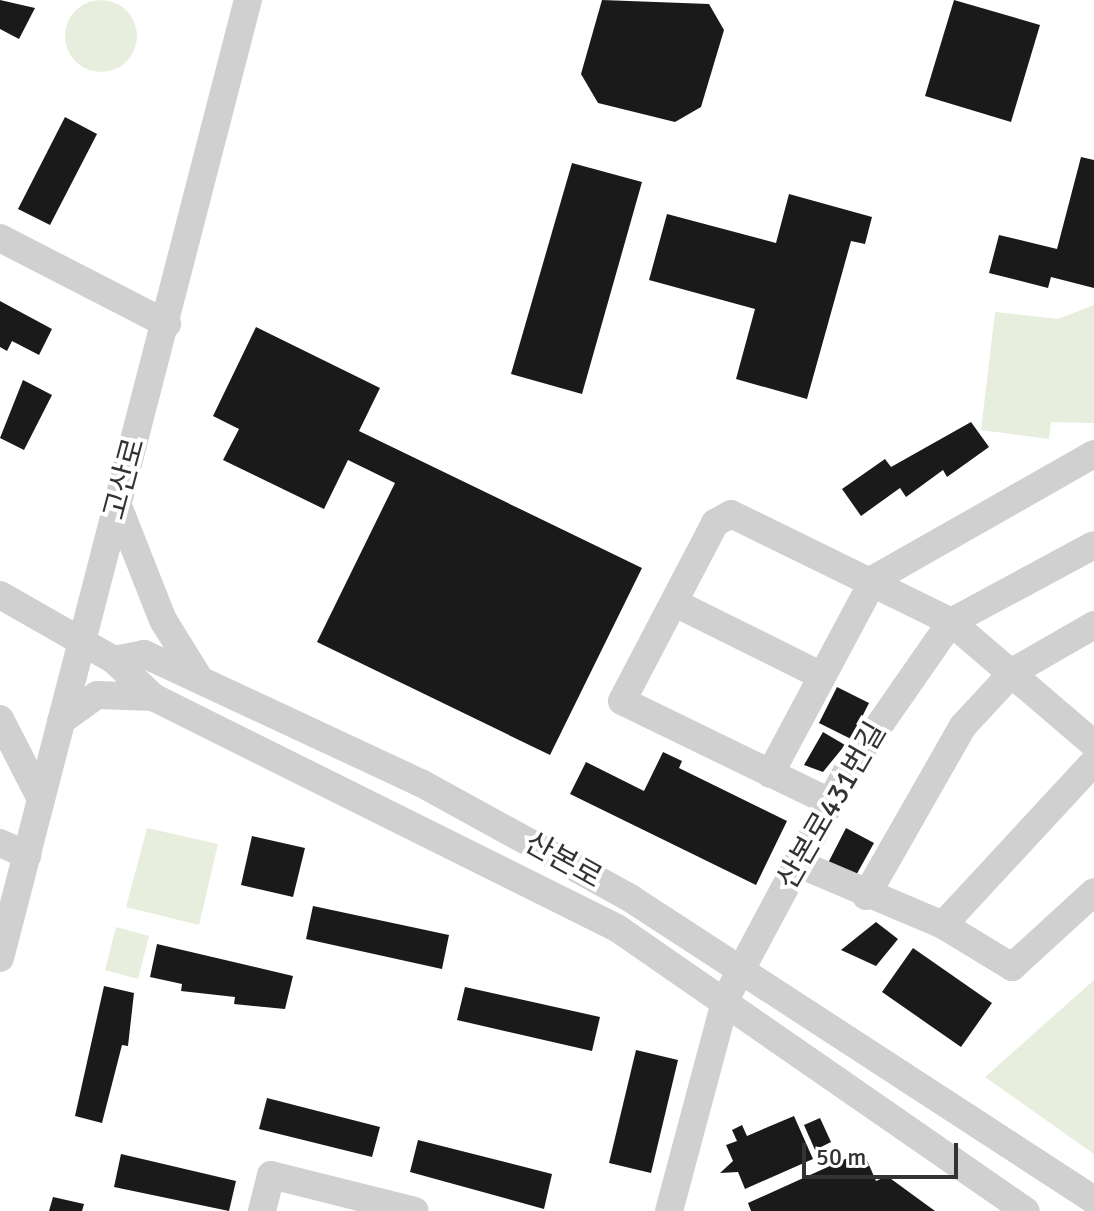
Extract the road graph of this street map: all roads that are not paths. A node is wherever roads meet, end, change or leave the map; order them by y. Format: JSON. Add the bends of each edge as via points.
{"nodes":[{"id":1,"x":248,"y":0,"type":"edge"},
{"id":2,"x":0,"y":238,"type":"edge"},
{"id":3,"x":167,"y":324,"type":"junction"},
{"id":4,"x":1094,"y":454,"type":"edge"},
{"id":5,"x":118,"y":506,"type":"junction"},
{"id":6,"x":1094,"y":545,"type":"edge"},
{"id":7,"x":874,"y":579,"type":"junction"},
{"id":8,"x":0,"y":595,"type":"edge"},
{"id":9,"x":675,"y":603,"type":"junction"},
{"id":10,"x":951,"y":622,"type":"junction"},
{"id":11,"x":1094,"y":625,"type":"edge"},
{"id":12,"x":84,"y":643,"type":"junction"},
{"id":13,"x":114,"y":660,"type":"junction"},
{"id":14,"x":1014,"y":671,"type":"junction"},
{"id":15,"x":822,"y":676,"type":"junction"},
{"id":16,"x":199,"y":679,"type":"junction"},
{"id":17,"x":153,"y":697,"type":"junction"},
{"id":18,"x":0,"y":719,"type":"edge"},
{"id":19,"x":61,"y":721,"type":"junction"},
{"id":20,"x":1094,"y":744,"type":"edge"},
{"id":21,"x":1094,"y":762,"type":"edge"},
{"id":22,"x":770,"y":774,"type":"junction"},
{"id":23,"x":41,"y":799,"type":"junction"},
{"id":24,"x":830,"y":802,"type":"junction"},
{"id":25,"x":0,"y":843,"type":"edge"},
{"id":26,"x":27,"y":855,"type":"junction"},
{"id":27,"x":797,"y":863,"type":"junction"},
{"id":28,"x":1094,"y":892,"type":"edge"},
{"id":29,"x":866,"y":896,"type":"junction"},
{"id":30,"x":943,"y":925,"type":"junction"},
{"id":31,"x":0,"y":958,"type":"edge"},
{"id":32,"x":743,"y":967,"type":"junction"},
{"id":33,"x":726,"y":998,"type":"junction"},
{"id":34,"x":1094,"y":1200,"type":"edge"},
{"id":35,"x":262,"y":1211,"type":"edge"},
{"id":36,"x":415,"y":1211,"type":"edge"},
{"id":37,"x":669,"y":1211,"type":"edge"},
{"id":38,"x":1026,"y":1211,"type":"edge"}],
"edges":[{"from":1,"to":3,"type":"street","name":"고산로"},
{"from":2,"to":3,"type":"street"},
{"from":3,"to":5,"type":"street","name":"고산로"},
{"from":4,"to":7,"type":"street"},
{"from":5,"to":12,"type":"street","name":"고산로"},
{"from":5,"to":16,"type":"street","via":[[163,620]]},
{"from":6,"to":10,"type":"street","name":"산본로431번길"},
{"from":7,"to":9,"type":"street","via":[[748,517],[731,514],[715,523]]},
{"from":7,"to":10,"type":"street"},
{"from":7,"to":15,"type":"street"},
{"from":8,"to":12,"type":"street"},
{"from":9,"to":15,"type":"street"},
{"from":9,"to":22,"type":"street","via":[[622,701]]},
{"from":10,"to":14,"type":"street"},
{"from":10,"to":24,"type":"street","name":"산본로431번길"},
{"from":11,"to":14,"type":"street"},
{"from":12,"to":13,"type":"street"},
{"from":12,"to":19,"type":"street","name":"고산로"},
{"from":13,"to":16,"type":"street","name":"산본로","via":[[144,654]]},
{"from":13,"to":17,"type":"street"},
{"from":14,"to":20,"type":"street"},
{"from":14,"to":29,"type":"street","via":[[963,726]]},
{"from":15,"to":22,"type":"street"},
{"from":16,"to":32,"type":"street","name":"산본로","via":[[421,783]]},
{"from":17,"to":19,"type":"street","via":[[97,695]]},
{"from":17,"to":33,"type":"street","via":[[617,928]]},
{"from":18,"to":23,"type":"street"},
{"from":19,"to":23,"type":"street","name":"고산로"},
{"from":21,"to":30,"type":"street"},
{"from":22,"to":24,"type":"street"},
{"from":23,"to":26,"type":"street","name":"고산로"},
{"from":24,"to":27,"type":"street","name":"산본로431번길"},
{"from":25,"to":26,"type":"street"},
{"from":26,"to":31,"type":"street","name":"고산로"},
{"from":27,"to":29,"type":"street"},
{"from":27,"to":32,"type":"street","name":"산본로431번길"},
{"from":28,"to":30,"type":"street","via":[[1012,967],[999,966]]},
{"from":29,"to":30,"type":"street"},
{"from":32,"to":33,"type":"street","name":"산본로431번길"},
{"from":32,"to":34,"type":"street","name":"산본로"},
{"from":33,"to":37,"type":"street","name":"산본로431번길"},
{"from":33,"to":38,"type":"street"},
{"from":35,"to":36,"type":"street","via":[[271,1175]]}]}
